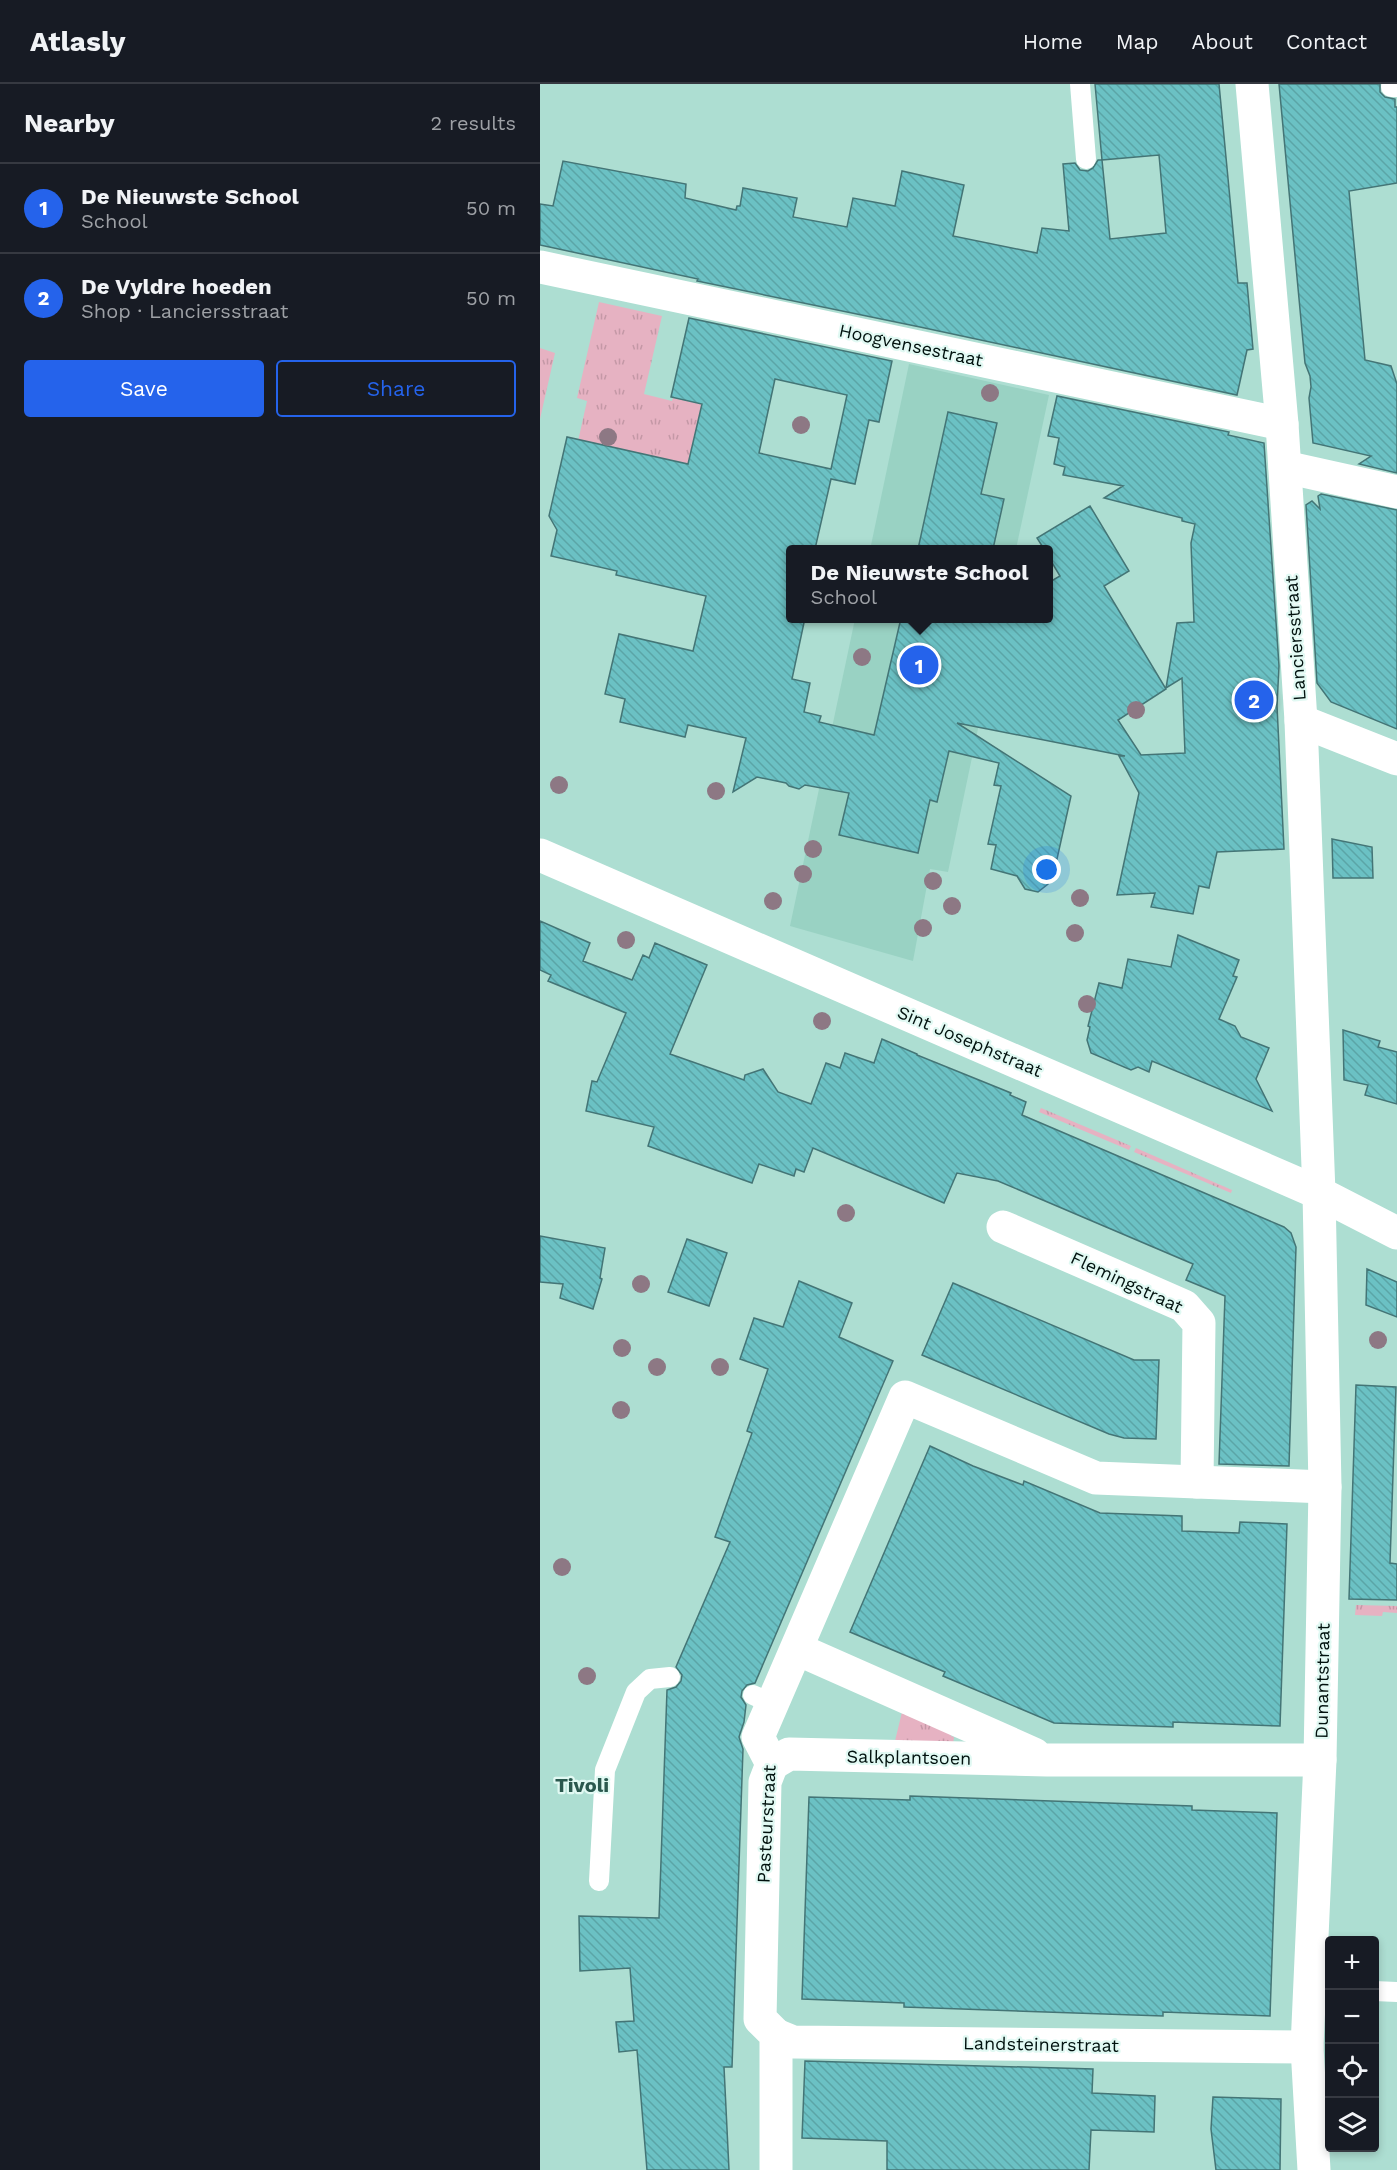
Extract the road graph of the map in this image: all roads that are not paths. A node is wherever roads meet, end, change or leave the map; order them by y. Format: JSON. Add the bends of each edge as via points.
{"nodes":[{"id":1,"x":1080,"y":84,"type":"edge"},
{"id":2,"x":1252,"y":84,"type":"edge"},
{"id":3,"x":1086,"y":159,"type":"dead end"},
{"id":4,"x":540,"y":267,"type":"edge"},
{"id":5,"x":1282,"y":424,"type":"junction"},
{"id":6,"x":1285,"y":467,"type":"junction"},
{"id":7,"x":1397,"y":492,"type":"edge"},
{"id":8,"x":1301,"y":721,"type":"junction"},
{"id":9,"x":1397,"y":759,"type":"edge"},
{"id":10,"x":540,"y":855,"type":"edge"},
{"id":11,"x":1319,"y":1192,"type":"junction"},
{"id":12,"x":1003,"y":1227,"type":"dead end"},
{"id":13,"x":1397,"y":1233,"type":"edge"},
{"id":14,"x":1197,"y":1482,"type":"junction"},
{"id":15,"x":1325,"y":1487,"type":"junction"},
{"id":16,"x":797,"y":1649,"type":"junction"},
{"id":17,"x":670,"y":1677,"type":"dead end"},
{"id":18,"x":1047,"y":1760,"type":"junction"},
{"id":19,"x":1320,"y":1760,"type":"junction"},
{"id":20,"x":772,"y":1764,"type":"junction"},
{"id":21,"x":599,"y":1881,"type":"dead end"},
{"id":22,"x":1320,"y":1989,"type":"edge"},
{"id":23,"x":1379,"y":1991,"type":"edge"},
{"id":24,"x":1397,"y":1992,"type":"edge"},
{"id":25,"x":776,"y":2035,"type":"junction"},
{"id":26,"x":1307,"y":2047,"type":"junction"},
{"id":27,"x":776,"y":2170,"type":"edge"},
{"id":28,"x":1314,"y":2170,"type":"edge"}],
"edges":[{"from":1,"to":3,"type":"lane"},
{"from":2,"to":5,"type":"street","name":"Lanciersstraat"},
{"from":4,"to":5,"type":"street","name":"Hoogvensestraat"},
{"from":5,"to":6,"type":"street","name":"Lanciersstraat"},
{"from":6,"to":7,"type":"street"},
{"from":6,"to":8,"type":"street","name":"Lanciersstraat"},
{"from":8,"to":9,"type":"street"},
{"from":8,"to":11,"type":"street","name":"Lanciersstraat"},
{"from":10,"to":11,"type":"street","name":"Sint Josephstraat"},
{"from":11,"to":13,"type":"street","name":"Sint Josephstraat"},
{"from":11,"to":15,"type":"street","name":"Dunantstraat"},
{"from":12,"to":14,"type":"street","name":"Flemingstraat","via":[[1184,1306],[1199,1323]]},
{"from":14,"to":15,"type":"street"},
{"from":14,"to":16,"type":"street","name":"Pasteurstraat","via":[[1096,1478],[905,1397]]},
{"from":15,"to":19,"type":"street","name":"Dunantstraat"},
{"from":16,"to":18,"type":"street","name":"Salkplantsoen"},
{"from":16,"to":20,"type":"street","name":"Pasteurstraat","via":[[763,1699],[758,1737]]},
{"from":17,"to":21,"type":"lane","via":[[650,1679],[636,1692],[605,1770]]},
{"from":18,"to":19,"type":"street","name":"Salkplantsoen"},
{"from":18,"to":20,"type":"street","name":"Salkplantsoen","via":[[789,1754]]},
{"from":19,"to":22,"type":"street","name":"Dunantstraat"},
{"from":20,"to":25,"type":"street","name":"Pasteurstraat","via":[[765,1782],[760,2019]]},
{"from":22,"to":26,"type":"street","name":"Dunantstraat"},
{"from":23,"to":24,"type":"lane"},
{"from":25,"to":26,"type":"street","name":"Landsteinerstraat","via":[[793,2042]]},
{"from":25,"to":27,"type":"street"},
{"from":26,"to":28,"type":"street","name":"Dunantstraat"}]}
